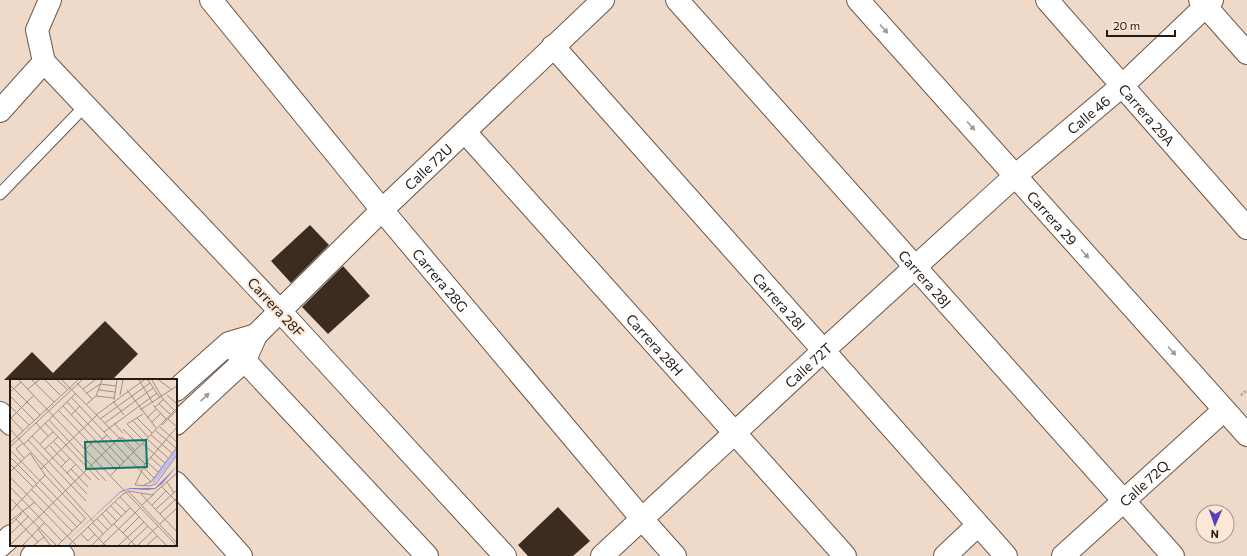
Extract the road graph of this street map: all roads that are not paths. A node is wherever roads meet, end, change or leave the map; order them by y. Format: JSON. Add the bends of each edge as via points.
{"nodes":[{"id":1,"x":50,"y":0,"type":"edge"},
{"id":2,"x":211,"y":0,"type":"edge"},
{"id":3,"x":602,"y":0,"type":"edge"},
{"id":4,"x":677,"y":0,"type":"edge"},
{"id":5,"x":858,"y":0,"type":"edge"},
{"id":6,"x":1047,"y":0,"type":"edge"},
{"id":7,"x":1206,"y":2,"type":"edge"},
{"id":8,"x":553,"y":46,"type":"junction"},
{"id":9,"x":1247,"y":53,"type":"edge"},
{"id":10,"x":44,"y":62,"type":"junction"},
{"id":11,"x":1123,"y":85,"type":"junction"},
{"id":12,"x":2,"y":105,"type":"edge"},
{"id":13,"x":85,"y":106,"type":"junction"},
{"id":14,"x":465,"y":132,"type":"junction"},
{"id":15,"x":1015,"y":176,"type":"junction"},
{"id":16,"x":0,"y":194,"type":"edge"},
{"id":17,"x":382,"y":210,"type":"junction"},
{"id":18,"x":1247,"y":228,"type":"edge"},
{"id":19,"x":915,"y":268,"type":"junction"},
{"id":20,"x":280,"y":311,"type":"junction"},
{"id":21,"x":256,"y":335,"type":"junction"},
{"id":22,"x":229,"y":343,"type":"junction"},
{"id":23,"x":823,"y":351,"type":"junction"},
{"id":24,"x":245,"y":360,"type":"junction"},
{"id":25,"x":177,"y":389,"type":"edge"},
{"id":26,"x":1224,"y":410,"type":"junction"},
{"id":27,"x":0,"y":413,"type":"edge"},
{"id":28,"x":10,"y":423,"type":"edge"},
{"id":29,"x":177,"y":423,"type":"edge"},
{"id":30,"x":736,"y":433,"type":"junction"},
{"id":31,"x":1247,"y":435,"type":"edge"},
{"id":32,"x":177,"y":484,"type":"edge"},
{"id":33,"x":1124,"y":501,"type":"junction"},
{"id":34,"x":642,"y":519,"type":"junction"},
{"id":35,"x":978,"y":525,"type":"junction"},
{"id":36,"x":10,"y":537,"type":"edge"},
{"id":37,"x":0,"y":546,"type":"edge"},
{"id":38,"x":43,"y":546,"type":"edge"},
{"id":39,"x":54,"y":546,"type":"edge"},
{"id":40,"x":32,"y":556,"type":"edge"},
{"id":41,"x":63,"y":556,"type":"edge"},
{"id":42,"x":241,"y":556,"type":"edge"},
{"id":43,"x":427,"y":556,"type":"edge"},
{"id":44,"x":505,"y":556,"type":"edge"},
{"id":45,"x":602,"y":556,"type":"edge"},
{"id":46,"x":675,"y":556,"type":"edge"},
{"id":47,"x":845,"y":556,"type":"edge"},
{"id":48,"x":945,"y":556,"type":"edge"},
{"id":49,"x":1006,"y":556,"type":"edge"},
{"id":50,"x":1063,"y":556,"type":"edge"},
{"id":51,"x":1173,"y":556,"type":"edge"}],
"edges":[{"from":1,"to":10,"type":"street","via":[[37,30]]},
{"from":2,"to":17,"type":"street","name":"Carrera 28G"},
{"from":3,"to":8,"type":"street","name":"Calle 72U"},
{"from":4,"to":19,"type":"street","name":"Carrera 28J"},
{"from":5,"to":15,"type":"street","name":"Carrera 29","one_way":true},
{"from":6,"to":11,"type":"street","name":"Carrera 29A"},
{"from":7,"to":9,"type":"street"},
{"from":7,"to":11,"type":"street","name":"Calle 46"},
{"from":8,"to":14,"type":"street","name":"Calle 72U"},
{"from":8,"to":23,"type":"street","name":"Carrera 28I"},
{"from":10,"to":12,"type":"street"},
{"from":10,"to":13,"type":"street","name":"Carrera 28F"},
{"from":11,"to":15,"type":"street","name":"Calle 46"},
{"from":11,"to":18,"type":"street","name":"Carrera 29A"},
{"from":13,"to":16,"type":"lane"},
{"from":13,"to":20,"type":"street","name":"Carrera 28F"},
{"from":14,"to":17,"type":"street","name":"Calle 72U"},
{"from":14,"to":30,"type":"street","name":"Carrera 28H"},
{"from":15,"to":19,"type":"street","name":"Calle 72T"},
{"from":15,"to":26,"type":"street","name":"Carrera 29","one_way":true},
{"from":17,"to":20,"type":"street","name":"Calle 72U"},
{"from":17,"to":34,"type":"street","name":"Carrera 28G"},
{"from":19,"to":23,"type":"street","name":"Calle 72T"},
{"from":19,"to":33,"type":"street","name":"Carrera 28J"},
{"from":20,"to":21,"type":"street","name":"Calle 72U"},
{"from":20,"to":44,"type":"street","name":"Carrera 28F"},
{"from":21,"to":22,"type":"street","name":"Calle 72U"},
{"from":21,"to":24,"type":"street","name":"Calle 72U"},
{"from":22,"to":24,"type":"street"},
{"from":22,"to":25,"type":"street","name":"Calle 72U"},
{"from":23,"to":30,"type":"street","name":"Calle 72T"},
{"from":23,"to":35,"type":"street","name":"Carrera 28I"},
{"from":29,"to":24,"type":"street","name":"Calle 72U","one_way":true},
{"from":24,"to":43,"type":"street"},
{"from":26,"to":31,"type":"street","name":"Carrera 29"},
{"from":26,"to":33,"type":"street","name":"Calle 72Q"},
{"from":27,"to":28,"type":"street"},
{"from":30,"to":34,"type":"street","name":"Calle 72T"},
{"from":30,"to":47,"type":"street","name":"Carrera 28H"},
{"from":32,"to":42,"type":"street"},
{"from":33,"to":50,"type":"street","name":"Calle 72Q"},
{"from":33,"to":51,"type":"street","name":"Carrera 28J"},
{"from":34,"to":45,"type":"street","name":"Calle 72T"},
{"from":34,"to":46,"type":"street","name":"Carrera 28G"},
{"from":35,"to":48,"type":"street"},
{"from":35,"to":49,"type":"street","name":"Carrera 28I"},
{"from":36,"to":37,"type":"street"},
{"from":38,"to":40,"type":"street"},
{"from":39,"to":41,"type":"street"}]}
